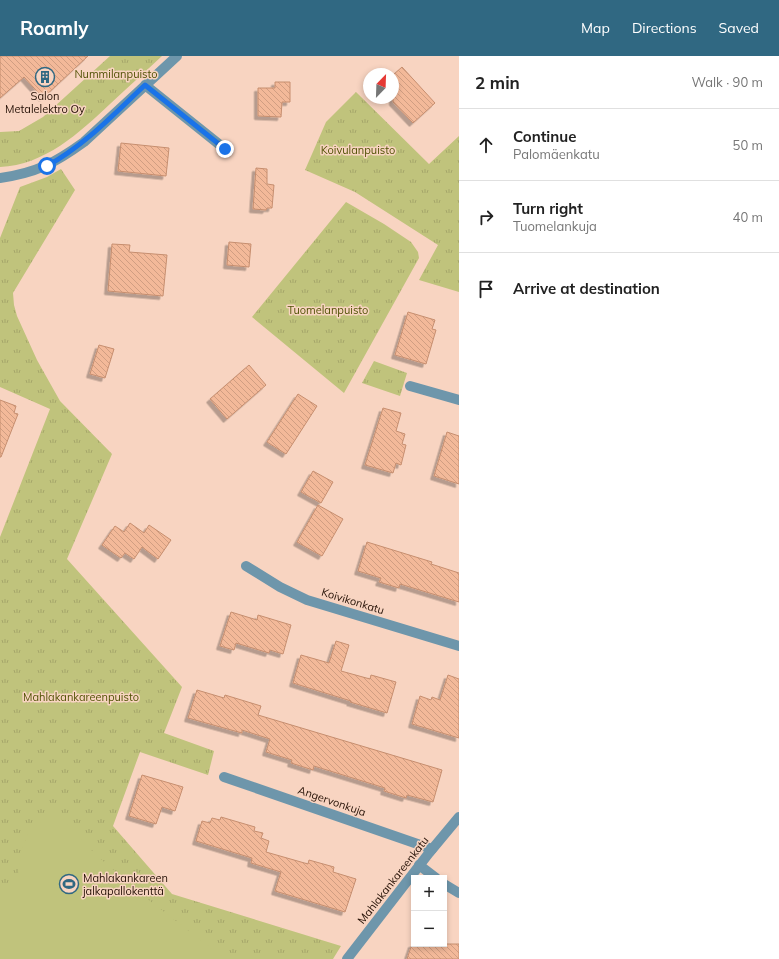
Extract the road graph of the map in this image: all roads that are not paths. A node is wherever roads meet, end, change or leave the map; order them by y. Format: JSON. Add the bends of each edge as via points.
{"nodes":[{"id":1,"x":177,"y":56,"type":"edge"},
{"id":2,"x":145,"y":85,"type":"junction"},
{"id":3,"x":225,"y":149,"type":"dead end"},
{"id":4,"x":0,"y":178,"type":"edge"},
{"id":5,"x":410,"y":386,"type":"dead end"},
{"id":6,"x":459,"y":400,"type":"edge"},
{"id":7,"x":246,"y":566,"type":"dead end"},
{"id":8,"x":459,"y":646,"type":"edge"},
{"id":9,"x":224,"y":777,"type":"dead end"},
{"id":10,"x":459,"y":817,"type":"edge"},
{"id":11,"x":432,"y":849,"type":"junction"},
{"id":12,"x":419,"y":865,"type":"junction"},
{"id":13,"x":432,"y":875,"type":"edge"},
{"id":14,"x":447,"y":886,"type":"edge"},
{"id":15,"x":459,"y":893,"type":"edge"},
{"id":16,"x":347,"y":959,"type":"edge"}],
"edges":[{"from":1,"to":2,"type":"street"},
{"from":2,"to":3,"type":"street"},
{"from":2,"to":4,"type":"street","via":[[84,142],[61,158],[36,170]]},
{"from":5,"to":6,"type":"street"},
{"from":7,"to":8,"type":"street","name":"Koivikonkatu","via":[[307,600]]},
{"from":9,"to":11,"type":"street","name":"Angervonkuja"},
{"from":10,"to":11,"type":"street","name":"Mahlakankareenkatu"},
{"from":11,"to":12,"type":"street","name":"Mahlakankareenkatu"},
{"from":12,"to":13,"type":"street"},
{"from":12,"to":16,"type":"street","name":"Mahlakankareenkatu"},
{"from":14,"to":15,"type":"street"}]}
